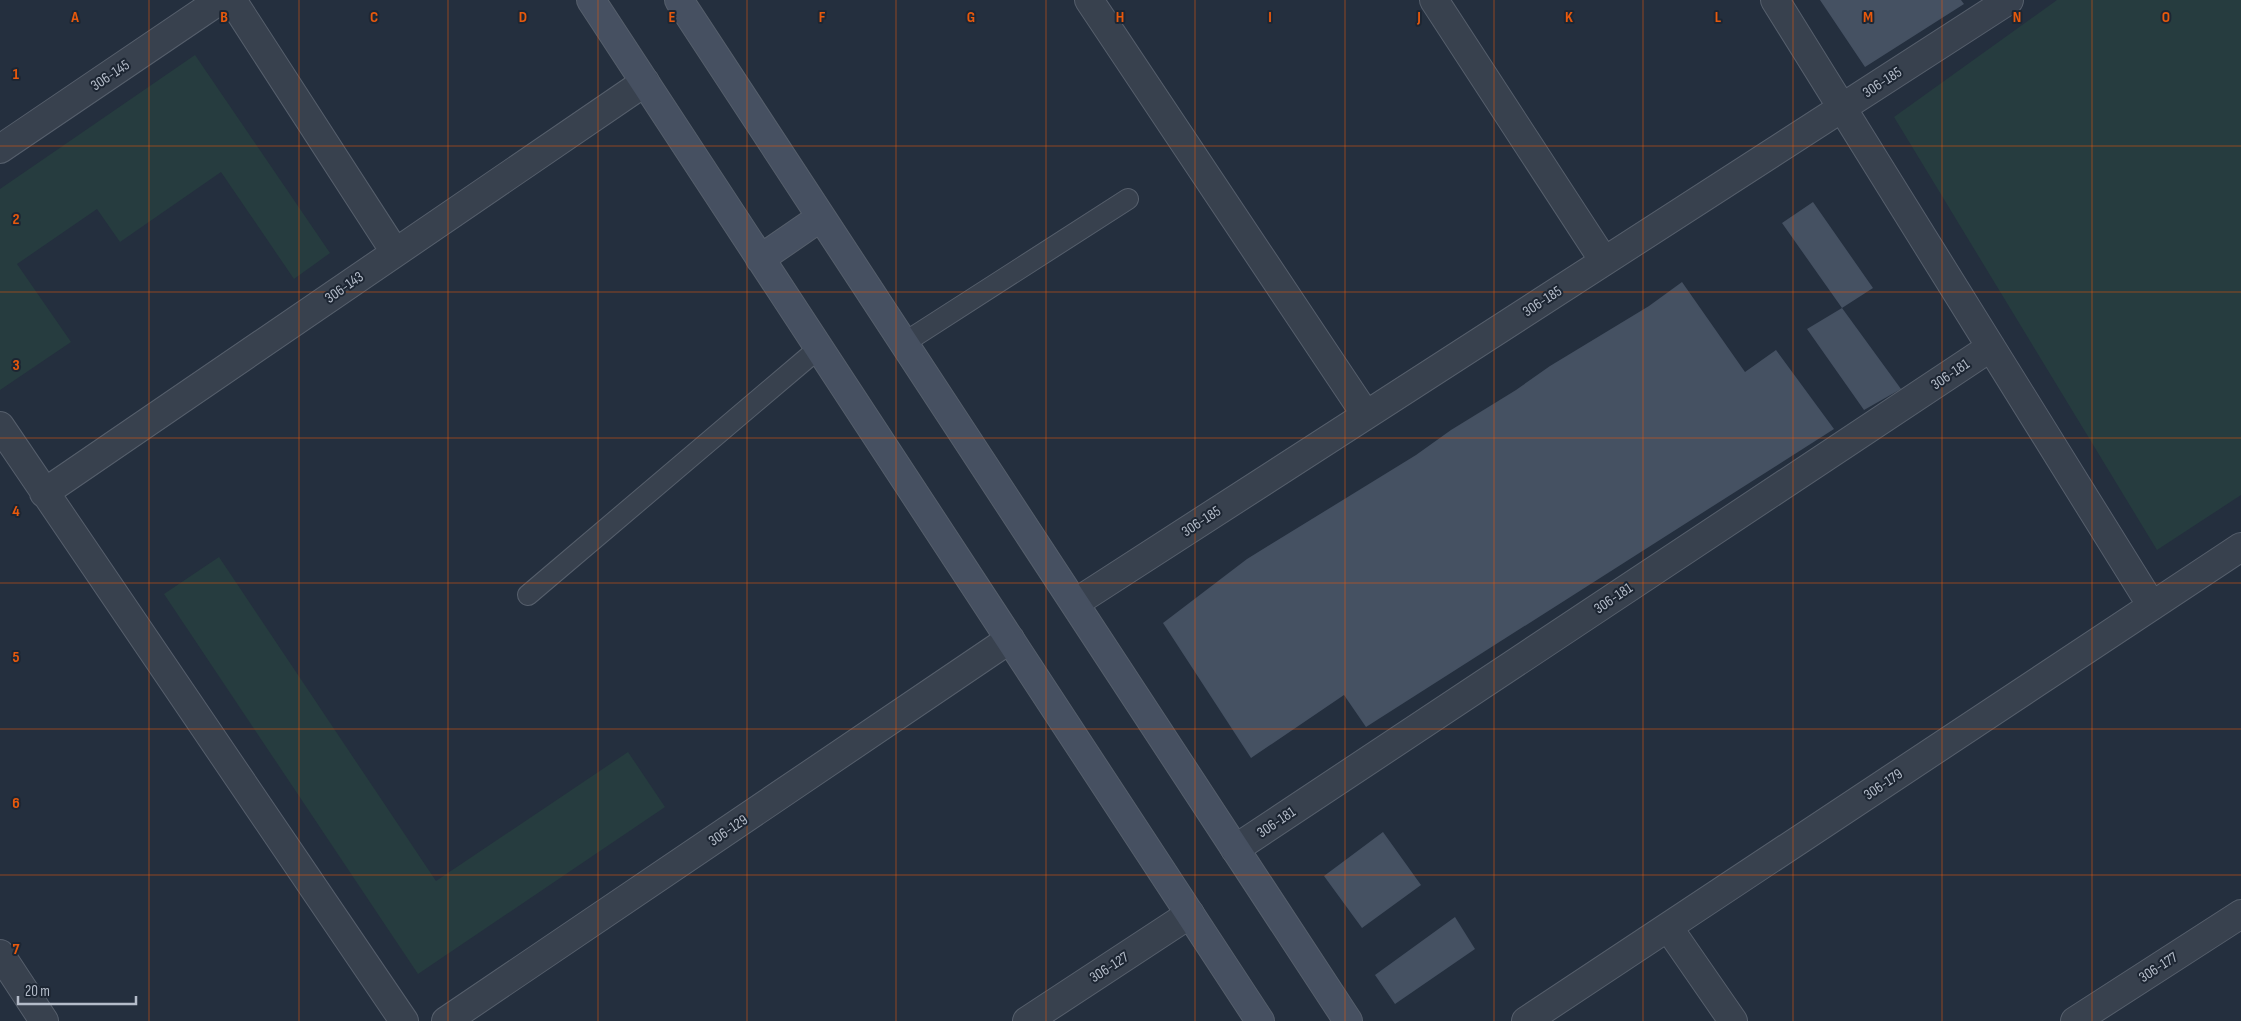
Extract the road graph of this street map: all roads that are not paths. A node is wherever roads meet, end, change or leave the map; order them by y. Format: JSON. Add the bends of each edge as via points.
{"nodes":[{"id":1,"x":220,"y":0,"type":"edge"},
{"id":2,"x":232,"y":0,"type":"edge"},
{"id":3,"x":591,"y":0,"type":"edge"},
{"id":4,"x":679,"y":0,"type":"edge"},
{"id":5,"x":1089,"y":0,"type":"edge"},
{"id":6,"x":1434,"y":0,"type":"edge"},
{"id":7,"x":1775,"y":0,"type":"edge"},
{"id":8,"x":2009,"y":0,"type":"edge"},
{"id":9,"x":645,"y":82,"type":"junction"},
{"id":10,"x":1842,"y":108,"type":"junction"},
{"id":11,"x":0,"y":149,"type":"edge"},
{"id":12,"x":1128,"y":198,"type":"dead end"},
{"id":13,"x":821,"y":217,"type":"junction"},
{"id":14,"x":395,"y":252,"type":"junction"},
{"id":15,"x":760,"y":259,"type":"junction"},
{"id":16,"x":1604,"y":261,"type":"junction"},
{"id":17,"x":904,"y":343,"type":"junction"},
{"id":18,"x":1991,"y":347,"type":"junction"},
{"id":19,"x":819,"y":348,"type":"junction"},
{"id":20,"x":1366,"y":415,"type":"junction"},
{"id":21,"x":0,"y":426,"type":"edge"},
{"id":22,"x":44,"y":493,"type":"junction"},
{"id":23,"x":2241,"y":547,"type":"edge"},
{"id":24,"x":528,"y":595,"type":"dead end"},
{"id":25,"x":1075,"y":603,"type":"junction"},
{"id":26,"x":2152,"y":606,"type":"junction"},
{"id":27,"x":1010,"y":639,"type":"junction"},
{"id":28,"x":1235,"y":849,"type":"junction"},
{"id":29,"x":1190,"y":914,"type":"junction"},
{"id":30,"x":2241,"y":914,"type":"edge"},
{"id":31,"x":1668,"y":927,"type":"junction"},
{"id":32,"x":0,"y":954,"type":"edge"},
{"id":33,"x":44,"y":1021,"type":"edge"},
{"id":34,"x":404,"y":1021,"type":"edge"},
{"id":35,"x":446,"y":1021,"type":"edge"},
{"id":36,"x":1027,"y":1021,"type":"edge"},
{"id":37,"x":1260,"y":1021,"type":"edge"},
{"id":38,"x":1348,"y":1021,"type":"edge"},
{"id":39,"x":1526,"y":1021,"type":"edge"},
{"id":40,"x":1733,"y":1021,"type":"edge"},
{"id":41,"x":2075,"y":1021,"type":"edge"}],
"edges":[{"from":1,"to":11,"type":"street","name":"306-145"},
{"from":2,"to":14,"type":"street"},
{"from":3,"to":9,"type":"street"},
{"from":4,"to":13,"type":"street"},
{"from":5,"to":20,"type":"street"},
{"from":6,"to":16,"type":"street"},
{"from":7,"to":10,"type":"street"},
{"from":8,"to":10,"type":"street","name":"306-185"},
{"from":9,"to":14,"type":"street","name":"306-143"},
{"from":9,"to":15,"type":"street"},
{"from":10,"to":16,"type":"street","name":"306-185"},
{"from":10,"to":18,"type":"street"},
{"from":12,"to":17,"type":"lane"},
{"from":13,"to":15,"type":"street"},
{"from":13,"to":17,"type":"street"},
{"from":14,"to":22,"type":"street","name":"306-143"},
{"from":15,"to":19,"type":"street"},
{"from":16,"to":20,"type":"street","name":"306-185"},
{"from":17,"to":25,"type":"street"},
{"from":18,"to":26,"type":"street"},
{"from":18,"to":28,"type":"street","name":"306-181"},
{"from":19,"to":24,"type":"lane"},
{"from":19,"to":27,"type":"street"},
{"from":20,"to":25,"type":"street","name":"306-185"},
{"from":21,"to":22,"type":"street"},
{"from":22,"to":34,"type":"street"},
{"from":23,"to":26,"type":"street","name":"306-179"},
{"from":25,"to":28,"type":"street"},
{"from":26,"to":31,"type":"street","name":"306-179"},
{"from":27,"to":29,"type":"street"},
{"from":27,"to":35,"type":"street","name":"306-129"},
{"from":28,"to":38,"type":"street"},
{"from":29,"to":36,"type":"street","name":"306-127"},
{"from":29,"to":37,"type":"street"},
{"from":30,"to":41,"type":"street","name":"306-177"},
{"from":31,"to":39,"type":"street","name":"306-179"},
{"from":31,"to":40,"type":"street"},
{"from":32,"to":33,"type":"street"}]}
